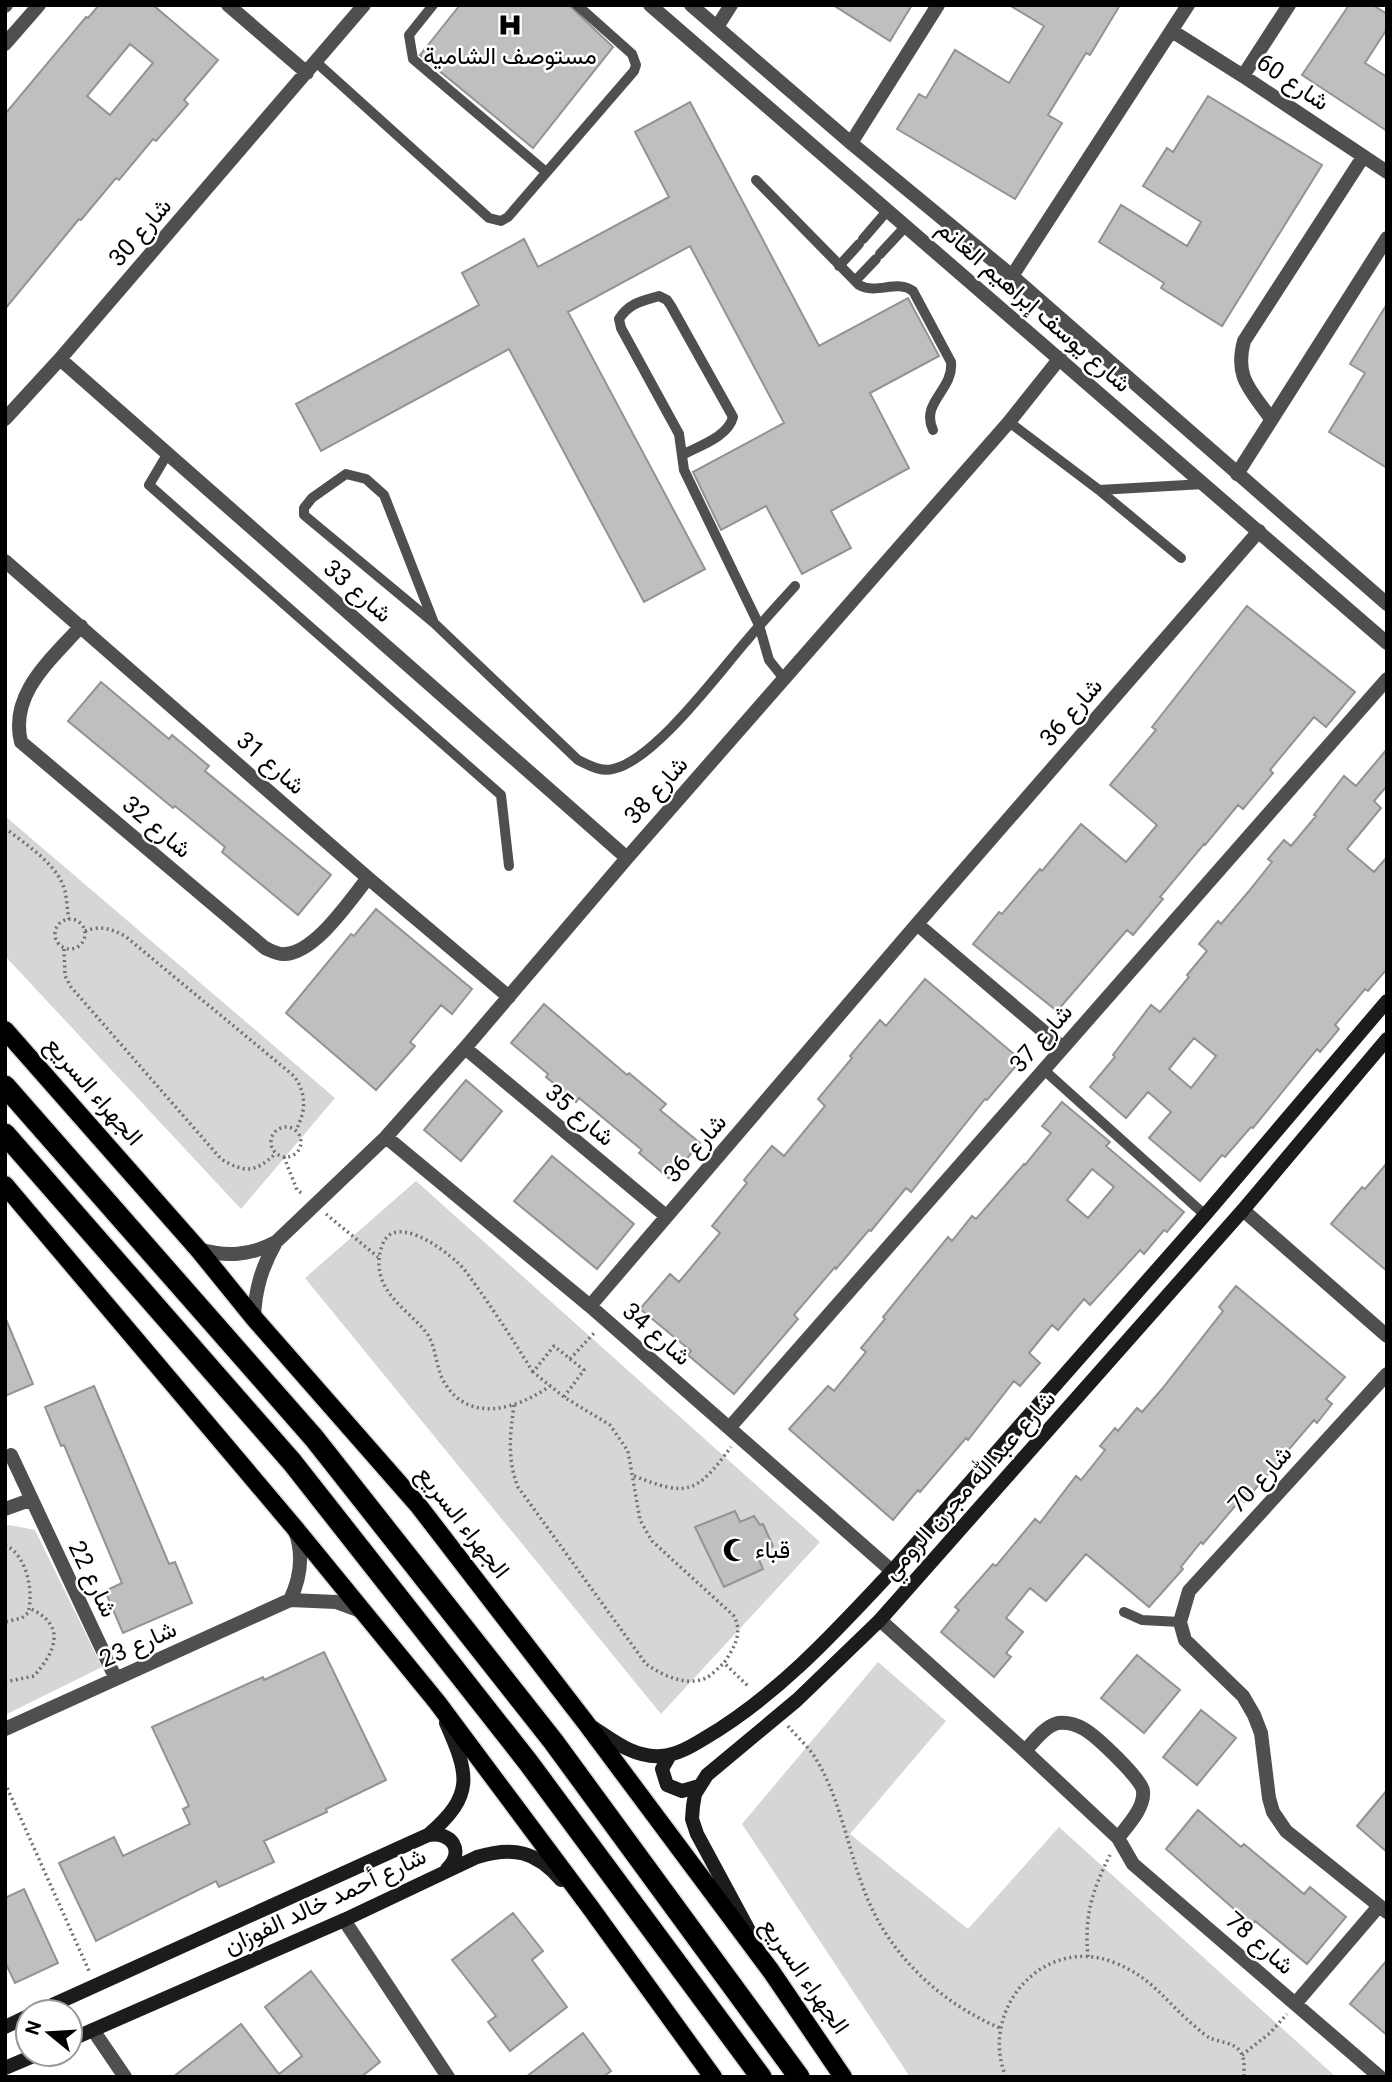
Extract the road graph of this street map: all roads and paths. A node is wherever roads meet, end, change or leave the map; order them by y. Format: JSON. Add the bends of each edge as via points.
{"nodes":[{"id":1,"x":39,"y":5,"type":"edge"},
{"id":2,"x":228,"y":5,"type":"edge"},
{"id":3,"x":364,"y":5,"type":"edge"},
{"id":4,"x":433,"y":5,"type":"edge"},
{"id":5,"x":577,"y":5,"type":"edge"},
{"id":6,"x":650,"y":5,"type":"edge"},
{"id":7,"x":691,"y":5,"type":"edge"},
{"id":8,"x":731,"y":5,"type":"edge"},
{"id":9,"x":938,"y":5,"type":"edge"},
{"id":10,"x":1188,"y":5,"type":"edge"},
{"id":11,"x":1289,"y":5,"type":"edge"},
{"id":12,"x":717,"y":27,"type":"junction"},
{"id":13,"x":1172,"y":31,"type":"junction"},
{"id":14,"x":5,"y":44,"type":"edge"},
{"id":15,"x":312,"y":68,"type":"junction"},
{"id":16,"x":1244,"y":76,"type":"junction"},
{"id":17,"x":851,"y":143,"type":"junction"},
{"id":18,"x":1363,"y":157,"type":"junction"},
{"id":19,"x":546,"y":172,"type":"junction"},
{"id":20,"x":1387,"y":172,"type":"edge"},
{"id":21,"x":756,"y":180,"type":"dead end"},
{"id":22,"x":888,"y":210,"type":"junction"},
{"id":23,"x":906,"y":226,"type":"junction"},
{"id":24,"x":1387,"y":238,"type":"edge"},
{"id":25,"x":839,"y":266,"type":"junction"},
{"id":26,"x":1012,"y":276,"type":"junction"},
{"id":27,"x":855,"y":281,"type":"junction"},
{"id":28,"x":1060,"y":358,"type":"junction"},
{"id":29,"x":60,"y":359,"type":"junction"},
{"id":30,"x":5,"y":419,"type":"edge"},
{"id":31,"x":1271,"y":419,"type":"junction"},
{"id":32,"x":1009,"y":422,"type":"junction"},
{"id":33,"x":933,"y":430,"type":"dead end"},
{"id":34,"x":168,"y":453,"type":"junction"},
{"id":35,"x":682,"y":455,"type":"junction"},
{"id":36,"x":1237,"y":474,"type":"junction"},
{"id":37,"x":1205,"y":484,"type":"junction"},
{"id":38,"x":1099,"y":490,"type":"junction"},
{"id":39,"x":1259,"y":531,"type":"junction"},
{"id":40,"x":1181,"y":558,"type":"dead end"},
{"id":41,"x":5,"y":561,"type":"edge"},
{"id":42,"x":794,"y":586,"type":"dead end"},
{"id":43,"x":1387,"y":604,"type":"edge"},
{"id":44,"x":434,"y":624,"type":"junction"},
{"id":45,"x":759,"y":625,"type":"junction"},
{"id":46,"x":81,"y":626,"type":"junction"},
{"id":47,"x":1387,"y":643,"type":"edge"},
{"id":48,"x":1387,"y":679,"type":"edge"},
{"id":49,"x":785,"y":680,"type":"junction"},
{"id":50,"x":5,"y":828,"type":"edge"},
{"id":51,"x":627,"y":858,"type":"junction"},
{"id":52,"x":509,"y":866,"type":"dead end"},
{"id":53,"x":368,"y":878,"type":"junction"},
{"id":54,"x":69,"y":919,"type":"junction"},
{"id":55,"x":917,"y":923,"type":"junction"},
{"id":56,"x":85,"y":931,"type":"junction"},
{"id":57,"x":64,"y":949,"type":"junction"},
{"id":58,"x":509,"y":997,"type":"junction"},
{"id":59,"x":1387,"y":1001,"type":"edge"},
{"id":60,"x":5,"y":1030,"type":"edge"},
{"id":61,"x":1387,"y":1039,"type":"edge"},
{"id":62,"x":465,"y":1048,"type":"junction"},
{"id":63,"x":1063,"y":1048,"type":"junction"},
{"id":64,"x":1382,"y":1055,"type":"edge"},
{"id":65,"x":1044,"y":1070,"type":"junction"},
{"id":66,"x":5,"y":1086,"type":"edge"},
{"id":67,"x":296,"y":1130,"type":"junction"},
{"id":68,"x":5,"y":1134,"type":"edge"},
{"id":69,"x":386,"y":1136,"type":"junction"},
{"id":70,"x":275,"y":1154,"type":"junction"},
{"id":71,"x":5,"y":1185,"type":"edge"},
{"id":72,"x":1243,"y":1210,"type":"junction"},
{"id":73,"x":1205,"y":1215,"type":"junction"},
{"id":74,"x":666,"y":1216,"type":"junction"},
{"id":75,"x":276,"y":1242,"type":"junction"},
{"id":76,"x":198,"y":1249,"type":"junction"},
{"id":77,"x":590,"y":1306,"type":"junction"},
{"id":78,"x":254,"y":1318,"type":"junction"},
{"id":79,"x":606,"y":1320,"type":"junction"},
{"id":80,"x":1387,"y":1336,"type":"edge"},
{"id":81,"x":570,"y":1359,"type":"junction"},
{"id":82,"x":533,"y":1372,"type":"junction"},
{"id":83,"x":1387,"y":1374,"type":"edge"},
{"id":84,"x":550,"y":1386,"type":"junction"},
{"id":85,"x":564,"y":1397,"type":"junction"},
{"id":86,"x":514,"y":1405,"type":"junction"},
{"id":87,"x":734,"y":1432,"type":"junction"},
{"id":88,"x":11,"y":1455,"type":"dead end"},
{"id":89,"x":634,"y":1476,"type":"junction"},
{"id":90,"x":30,"y":1500,"type":"junction"},
{"id":91,"x":5,"y":1509,"type":"edge"},
{"id":92,"x":294,"y":1527,"type":"junction"},
{"id":93,"x":5,"y":1545,"type":"edge"},
{"id":94,"x":892,"y":1571,"type":"junction"},
{"id":95,"x":290,"y":1600,"type":"junction"},
{"id":96,"x":29,"y":1608,"type":"junction"},
{"id":97,"x":364,"y":1612,"type":"junction"},
{"id":98,"x":1124,"y":1612,"type":"dead end"},
{"id":99,"x":880,"y":1620,"type":"junction"},
{"id":100,"x":5,"y":1622,"type":"edge"},
{"id":101,"x":1180,"y":1622,"type":"junction"},
{"id":102,"x":724,"y":1663,"type":"junction"},
{"id":103,"x":116,"y":1679,"type":"junction"},
{"id":104,"x":5,"y":1682,"type":"edge"},
{"id":105,"x":762,"y":1700,"type":"junction"},
{"id":106,"x":438,"y":1702,"type":"junction"},
{"id":107,"x":778,"y":1716,"type":"junction"},
{"id":108,"x":586,"y":1723,"type":"junction"},
{"id":109,"x":5,"y":1729,"type":"edge"},
{"id":110,"x":1025,"y":1751,"type":"junction"},
{"id":111,"x":670,"y":1755,"type":"junction"},
{"id":112,"x":5,"y":1783,"type":"edge"},
{"id":113,"x":699,"y":1786,"type":"junction"},
{"id":114,"x":428,"y":1835,"type":"junction"},
{"id":115,"x":1118,"y":1838,"type":"junction"},
{"id":116,"x":446,"y":1870,"type":"junction"},
{"id":117,"x":590,"y":1907,"type":"junction"},
{"id":118,"x":1383,"y":1909,"type":"edge"},
{"id":119,"x":344,"y":1920,"type":"junction"},
{"id":120,"x":1088,"y":1957,"type":"junction"},
{"id":121,"x":771,"y":1971,"type":"junction"},
{"id":122,"x":96,"y":1986,"type":"junction"},
{"id":123,"x":69,"y":1998,"type":"edge"},
{"id":124,"x":1295,"y":2004,"type":"junction"},
{"id":125,"x":1000,"y":2028,"type":"junction"},
{"id":126,"x":93,"y":2030,"type":"junction"},
{"id":127,"x":84,"y":2034,"type":"edge"},
{"id":128,"x":1242,"y":2055,"type":"junction"},
{"id":129,"x":125,"y":2077,"type":"edge"},
{"id":130,"x":449,"y":2077,"type":"edge"},
{"id":131,"x":713,"y":2077,"type":"edge"},
{"id":132,"x":761,"y":2077,"type":"edge"},
{"id":133,"x":799,"y":2077,"type":"edge"},
{"id":134,"x":843,"y":2077,"type":"edge"},
{"id":135,"x":1006,"y":2077,"type":"edge"},
{"id":136,"x":1244,"y":2077,"type":"edge"},
{"id":137,"x":1380,"y":2077,"type":"edge"}],
"edges":[{"from":1,"to":14,"type":"street"},
{"from":2,"to":15,"type":"street"},
{"from":3,"to":15,"type":"street","name":"شارع 30"},
{"from":4,"to":19,"type":"lane","via":[[409,35],[413,59]]},
{"from":5,"to":19,"type":"lane","via":[[632,54],[636,65]]},
{"from":6,"to":22,"type":"street","name":"شارع يوسف إبراهيم الغانم"},
{"from":7,"to":12,"type":"street","name":"شارع يوسف إبراهيم الغانم"},
{"from":8,"to":12,"type":"street"},
{"from":9,"to":17,"type":"street"},
{"from":10,"to":13,"type":"street"},
{"from":11,"to":16,"type":"street"},
{"from":12,"to":17,"type":"street","name":"شارع يوسف إبراهيم الغانم"},
{"from":13,"to":16,"type":"street","name":"شارع 60"},
{"from":13,"to":26,"type":"street"},
{"from":15,"to":19,"type":"lane","via":[[495,221],[508,217]]},
{"from":15,"to":29,"type":"street","name":"شارع 30"},
{"from":16,"to":18,"type":"street","name":"شارع 60"},
{"from":17,"to":26,"type":"street","name":"شارع يوسف إبراهيم الغانم"},
{"from":18,"to":20,"type":"street","name":"شارع 60"},
{"from":18,"to":31,"type":"street","via":[[1244,341],[1242,377]]},
{"from":21,"to":25,"type":"lane"},
{"from":22,"to":23,"type":"street","name":"شارع يوسف إبراهيم الغانم"},
{"from":22,"to":25,"type":"lane"},
{"from":23,"to":27,"type":"lane"},
{"from":23,"to":28,"type":"street","name":"شارع يوسف إبراهيم الغانم"},
{"from":24,"to":31,"type":"street"},
{"from":25,"to":27,"type":"lane"},
{"from":26,"to":36,"type":"street","name":"شارع يوسف إبراهيم الغانم"},
{"from":27,"to":33,"type":"lane","via":[[870,290],[910,288],[949,356],[950,376],[928,415]]},
{"from":28,"to":32,"type":"street","name":"شارع 38"},
{"from":28,"to":37,"type":"street","name":"شارع يوسف إبراهيم الغانم"},
{"from":29,"to":30,"type":"street","name":"شارع 30"},
{"from":29,"to":34,"type":"street","name":"شارع 33"},
{"from":31,"to":36,"type":"street"},
{"from":32,"to":38,"type":"lane"},
{"from":32,"to":49,"type":"street","name":"شارع 38"},
{"from":34,"to":51,"type":"street","name":"شارع 33"},
{"from":34,"to":52,"type":"lane","via":[[149,485],[501,795]]},
{"from":35,"to":35,"type":"lane","via":[[679,435],[619,318],[632,304],[659,296],[671,306],[733,417],[725,432]]},
{"from":35,"to":45,"type":"lane","via":[[684,470]]},
{"from":36,"to":43,"type":"street","name":"شارع يوسف إبراهيم الغانم"},
{"from":37,"to":38,"type":"lane"},
{"from":37,"to":39,"type":"street","name":"شارع يوسف إبراهيم الغانم"},
{"from":38,"to":40,"type":"lane"},
{"from":39,"to":47,"type":"street","name":"شارع يوسف إبراهيم الغانم"},
{"from":39,"to":55,"type":"street","name":"شارع 36"},
{"from":41,"to":46,"type":"street","name":"شارع 31"},
{"from":42,"to":45,"type":"lane"},
{"from":44,"to":44,"type":"lane","via":[[304,514],[312,498],[346,474],[366,479],[384,495]]},
{"from":44,"to":45,"type":"lane","via":[[578,760],[597,769],[613,769],[635,760],[677,723]]},
{"from":45,"to":49,"type":"lane","via":[[769,660]]},
{"from":46,"to":53,"type":"street","name":"شارع 31"},
{"from":46,"to":53,"type":"street","name":"شارع 32","via":[[28,687],[19,716],[21,742],[265,948],[277,953],[309,946]]},
{"from":48,"to":63,"type":"street","name":"شارع 37"},
{"from":49,"to":51,"type":"street","name":"شارع 38"},
{"from":50,"to":54,"type":"path","via":[[60,879]]},
{"from":51,"to":58,"type":"street","name":"شارع 38"},
{"from":53,"to":58,"type":"street","name":"شارع 31"},
{"from":54,"to":56,"type":"path","via":[[82,924]]},
{"from":54,"to":57,"type":"path","via":[[56,928],[58,944]]},
{"from":55,"to":63,"type":"street"},
{"from":55,"to":74,"type":"street","name":"شارع 36"},
{"from":56,"to":57,"type":"path","via":[[80,946]]},
{"from":56,"to":67,"type":"path","via":[[110,928],[125,936],[294,1076],[304,1100],[304,1114]]},
{"from":57,"to":70,"type":"path","via":[[65,976],[71,988],[222,1159],[239,1169],[251,1169]]},
{"from":58,"to":62,"type":"street","name":"شارع 38"},
{"from":59,"to":73,"type":"main road","name":"شارع عبدالله مجرن الرومي"},
{"from":60,"to":76,"type":"main road","name":"الجهراء السريع"},
{"from":61,"to":64,"type":"main road","name":"شارع عبدالله مجرن الرومي"},
{"from":62,"to":69,"type":"street","name":"شارع 38"},
{"from":62,"to":74,"type":"street","name":"شارع 35"},
{"from":63,"to":65,"type":"street","name":"شارع 37"},
{"from":64,"to":72,"type":"main road","name":"شارع عبدالله مجرن الرومي"},
{"from":65,"to":73,"type":"lane"},
{"from":65,"to":87,"type":"street","name":"شارع 37"},
{"from":66,"to":133,"type":"highway","via":[[314,1438],[553,1741]]},
{"from":67,"to":70,"type":"path","via":[[278,1128],[271,1136]]},
{"from":67,"to":70,"type":"path","via":[[301,1139],[294,1156]]},
{"from":68,"to":132,"type":"highway","via":[[292,1462],[528,1762]]},
{"from":69,"to":75,"type":"street","name":"شارع 38"},
{"from":69,"to":77,"type":"street","name":"شارع 34"},
{"from":71,"to":92,"type":"main road"},
{"from":72,"to":80,"type":"street"},
{"from":72,"to":99,"type":"main road","name":"شارع عبدالله مجرن الرومي"},
{"from":73,"to":94,"type":"main road","name":"شارع عبدالله مجرن الرومي"},
{"from":74,"to":77,"type":"street","name":"شارع 36"},
{"from":75,"to":76,"type":"street","name":"شارع 38","via":[[239,1255]]},
{"from":75,"to":78,"type":"street","name":"شارع 38","via":[[259,1279]]},
{"from":76,"to":78,"type":"main road","name":"الجهراء السريع"},
{"from":77,"to":79,"type":"street","name":"شارع 34"},
{"from":78,"to":108,"type":"main road","name":"الجهراء السريع","via":[[418,1505]]},
{"from":79,"to":81,"type":"path"},
{"from":79,"to":87,"type":"street","name":"شارع 34"},
{"from":81,"to":82,"type":"path","via":[[554,1346]]},
{"from":81,"to":85,"type":"path","via":[[584,1370]]},
{"from":82,"to":84,"type":"path"},
{"from":82,"to":86,"type":"path","via":[[458,1263],[430,1241],[409,1232],[394,1233],[384,1241],[378,1257],[381,1276],[387,1290],[428,1336],[445,1385],[463,1403],[484,1409]]},
{"from":83,"to":101,"type":"street","name":"شارع 70","via":[[1189,1591]]},
{"from":84,"to":85,"type":"path"},
{"from":84,"to":86,"type":"path"},
{"from":85,"to":89,"type":"path","via":[[610,1425],[628,1451]]},
{"from":86,"to":102,"type":"path","via":[[509,1442],[518,1487],[646,1664],[660,1674],[693,1680],[706,1678]]},
{"from":87,"to":89,"type":"path","via":[[709,1476],[695,1486],[682,1490],[662,1487]]},
{"from":87,"to":94,"type":"street","name":"شارع 34"},
{"from":88,"to":90,"type":"street","name":"شارع 22"},
{"from":89,"to":102,"type":"path","via":[[640,1520],[652,1541],[737,1623],[738,1634]]},
{"from":90,"to":91,"type":"street"},
{"from":90,"to":103,"type":"street","name":"شارع 22"},
{"from":92,"to":95,"type":"street","via":[[300,1564]]},
{"from":92,"to":97,"type":"main road"},
{"from":93,"to":96,"type":"path","via":[[12,1548],[27,1578]]},
{"from":94,"to":105,"type":"main road","name":"شارع عبدالله مجرن الرومي"},
{"from":95,"to":97,"type":"street","name":"شارع 23","via":[[335,1602]]},
{"from":95,"to":103,"type":"street","name":"شارع 23"},
{"from":96,"to":100,"type":"path","via":[[22,1618]]},
{"from":96,"to":104,"type":"path","via":[[45,1619],[55,1638],[54,1647],[34,1675]]},
{"from":97,"to":106,"type":"main road"},
{"from":98,"to":101,"type":"lane","via":[[1142,1620]]},
{"from":99,"to":107,"type":"main road","name":"شارع عبدالله مجرن الرومي"},
{"from":99,"to":110,"type":"street","name":"شارع 78"},
{"from":101,"to":118,"type":"street","via":[[1185,1640],[1243,1696],[1254,1715],[1261,1733],[1269,1798],[1286,1831]]},
{"from":102,"to":105,"type":"path"},
{"from":103,"to":109,"type":"street","name":"شارع 23"},
{"from":105,"to":111,"type":"main road","name":"شارع عبدالله مجرن الرومي","via":[[729,1724]]},
{"from":106,"to":114,"type":"main road","name":"شارع أحمد خالد الفوزان","via":[[461,1756],[464,1781],[456,1806]]},
{"from":106,"to":117,"type":"main road"},
{"from":107,"to":113,"type":"main road","name":"شارع عبدالله مجرن الرومي"},
{"from":107,"to":125,"type":"path","via":[[815,1756],[829,1783],[866,1896],[886,1935],[904,1960],[956,2006]]},
{"from":108,"to":111,"type":"main road","name":"شارع عبدالله مجرن الرومي","via":[[638,1754]]},
{"from":108,"to":121,"type":"main road","name":"الجهراء السريع"},
{"from":110,"to":115,"type":"street","name":"شارع 78"},
{"from":110,"to":115,"type":"street","via":[[1049,1727],[1073,1724],[1086,1730],[1139,1779],[1142,1802]]},
{"from":111,"to":113,"type":"main road","via":[[662,1769],[667,1785],[682,1791]]},
{"from":112,"to":122,"type":"path"},
{"from":113,"to":121,"type":"main road","via":[[692,1819],[697,1834]]},
{"from":114,"to":116,"type":"main road","via":[[438,1833],[454,1844],[453,1863]]},
{"from":114,"to":122,"type":"main road","name":"شارع أحمد خالد الفوزان"},
{"from":115,"to":120,"type":"path","via":[[1094,1886],[1086,1933]]},
{"from":115,"to":124,"type":"street","name":"شارع 78","via":[[1133,1864]]},
{"from":116,"to":117,"type":"main road","name":"شارع أحمد خالد الفوزان","via":[[496,1852],[517,1851],[552,1869]]},
{"from":116,"to":119,"type":"main road","name":"شارع أحمد خالد الفوزان"},
{"from":117,"to":131,"type":"main road"},
{"from":118,"to":124,"type":"street"},
{"from":119,"to":126,"type":"main road","name":"شارع أحمد خالد الفوزان"},
{"from":119,"to":130,"type":"street"},
{"from":120,"to":125,"type":"path","via":[[1041,1968],[1018,1988]]},
{"from":120,"to":128,"type":"path","via":[[1111,1962],[1154,1985],[1211,2039],[1226,2042]]},
{"from":121,"to":134,"type":"main road","name":"الجهراء السريع"},
{"from":122,"to":123,"type":"main road","name":"شارع أحمد خالد الفوزان"},
{"from":124,"to":128,"type":"path","via":[[1270,2034]]},
{"from":124,"to":137,"type":"street","name":"شارع 78"},
{"from":125,"to":135,"type":"path","via":[[998,2042]]},
{"from":126,"to":127,"type":"main road","name":"شارع أحمد خالد الفوزان"},
{"from":126,"to":129,"type":"street"},
{"from":128,"to":136,"type":"path"}]}
